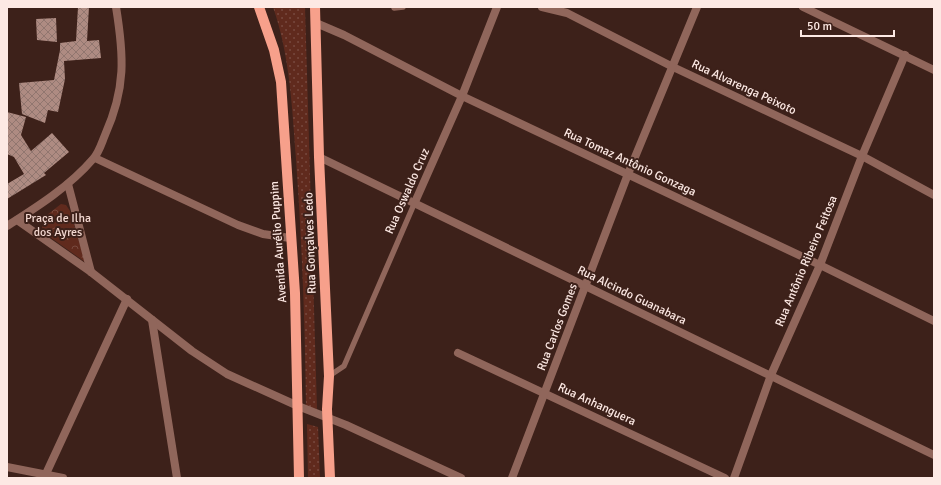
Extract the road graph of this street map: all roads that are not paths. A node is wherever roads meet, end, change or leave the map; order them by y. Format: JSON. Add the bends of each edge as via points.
{"nodes":[{"id":1,"x":116,"y":7,"type":"edge"},
{"id":2,"x":259,"y":7,"type":"edge"},
{"id":3,"x":315,"y":7,"type":"edge"},
{"id":4,"x":403,"y":7,"type":"edge"},
{"id":5,"x":497,"y":7,"type":"edge"},
{"id":6,"x":542,"y":7,"type":"edge"},
{"id":7,"x":697,"y":7,"type":"edge"},
{"id":8,"x":803,"y":7,"type":"edge"},
{"id":9,"x":394,"y":8,"type":"edge"},
{"id":10,"x":316,"y":24,"type":"junction"},
{"id":11,"x":905,"y":55,"type":"junction"},
{"id":12,"x":673,"y":67,"type":"junction"},
{"id":13,"x":934,"y":70,"type":"edge"},
{"id":14,"x":462,"y":96,"type":"junction"},
{"id":15,"x":862,"y":156,"type":"junction"},
{"id":16,"x":319,"y":157,"type":"junction"},
{"id":17,"x":94,"y":158,"type":"junction"},
{"id":18,"x":628,"y":174,"type":"junction"},
{"id":19,"x":68,"y":184,"type":"junction"},
{"id":20,"x":934,"y":195,"type":"edge"},
{"id":21,"x":415,"y":202,"type":"junction"},
{"id":22,"x":17,"y":220,"type":"junction"},
{"id":23,"x":7,"y":226,"type":"edge"},
{"id":24,"x":290,"y":238,"type":"junction"},
{"id":25,"x":820,"y":265,"type":"junction"},
{"id":26,"x":91,"y":272,"type":"junction"},
{"id":27,"x":586,"y":286,"type":"junction"},
{"id":28,"x":127,"y":299,"type":"junction"},
{"id":29,"x":152,"y":320,"type":"junction"},
{"id":30,"x":934,"y":322,"type":"edge"},
{"id":31,"x":458,"y":353,"type":"dead end"},
{"id":32,"x":771,"y":375,"type":"junction"},
{"id":33,"x":329,"y":376,"type":"junction"},
{"id":34,"x":545,"y":393,"type":"junction"},
{"id":35,"x":298,"y":406,"type":"junction"},
{"id":36,"x":328,"y":417,"type":"junction"},
{"id":37,"x":934,"y":455,"type":"edge"},
{"id":38,"x":7,"y":467,"type":"edge"},
{"id":39,"x":46,"y":477,"type":"edge"},
{"id":40,"x":63,"y":478,"type":"edge"},
{"id":41,"x":177,"y":478,"type":"edge"},
{"id":42,"x":299,"y":478,"type":"edge"},
{"id":43,"x":330,"y":478,"type":"edge"},
{"id":44,"x":461,"y":478,"type":"edge"},
{"id":45,"x":512,"y":478,"type":"edge"},
{"id":46,"x":725,"y":478,"type":"edge"},
{"id":47,"x":734,"y":478,"type":"edge"}],
"edges":[{"from":1,"to":17,"type":"street","via":[[121,40],[122,82],[113,116]]},
{"from":2,"to":24,"type":"main road","name":"Avenida Aurélio Puppim","via":[[274,50],[281,82]]},
{"from":3,"to":10,"type":"main road","name":"Rua Gonçalves Ledo"},
{"from":4,"to":9,"type":"lane"},
{"from":5,"to":14,"type":"street","name":"Rua Oswaldo Cruz"},
{"from":6,"to":12,"type":"street","name":"Rua Alvarenga Peixoto","via":[[567,13]]},
{"from":7,"to":12,"type":"street","name":"Rua Carlos Gomes"},
{"from":8,"to":11,"type":"street"},
{"from":10,"to":14,"type":"street","name":"Rua Tomaz Antônio Gonzaga","via":[[344,35]]},
{"from":10,"to":16,"type":"main road","name":"Rua Gonçalves Ledo"},
{"from":11,"to":13,"type":"street"},
{"from":11,"to":15,"type":"street","name":"Rua Antônio Ribeiro Feitosa"},
{"from":12,"to":15,"type":"street","name":"Rua Alvarenga Peixoto"},
{"from":12,"to":18,"type":"street","name":"Rua Carlos Gomes"},
{"from":14,"to":18,"type":"street","name":"Rua Tomaz Antônio Gonzaga"},
{"from":14,"to":21,"type":"street","name":"Rua Oswaldo Cruz"},
{"from":15,"to":20,"type":"street","name":"Rua Alvarenga Peixoto"},
{"from":15,"to":25,"type":"street","name":"Rua Antônio Ribeiro Feitosa"},
{"from":16,"to":21,"type":"street","name":"Rua Alcindo Guanabara"},
{"from":16,"to":33,"type":"main road","name":"Rua Gonçalves Ledo"},
{"from":17,"to":19,"type":"street"},
{"from":17,"to":24,"type":"street","via":[[238,225],[263,234]]},
{"from":18,"to":25,"type":"street","name":"Rua Tomaz Antônio Gonzaga"},
{"from":18,"to":27,"type":"street","name":"Rua Carlos Gomes"},
{"from":19,"to":22,"type":"street"},
{"from":19,"to":26,"type":"street"},
{"from":21,"to":27,"type":"street","name":"Rua Alcindo Guanabara"},
{"from":21,"to":33,"type":"lane","name":"Rua Oswaldo Cruz","via":[[344,366]]},
{"from":22,"to":23,"type":"street"},
{"from":22,"to":26,"type":"street"},
{"from":24,"to":35,"type":"main road","name":"Avenida Aurélio Puppim","via":[[295,293]]},
{"from":25,"to":30,"type":"street","name":"Rua Tomaz Antônio Gonzaga"},
{"from":25,"to":32,"type":"street","name":"Rua Antônio Ribeiro Feitosa"},
{"from":26,"to":28,"type":"street"},
{"from":27,"to":32,"type":"street","name":"Rua Alcindo Guanabara"},
{"from":27,"to":34,"type":"street","name":"Rua Carlos Gomes"},
{"from":28,"to":29,"type":"street"},
{"from":28,"to":39,"type":"street"},
{"from":29,"to":35,"type":"street","via":[[192,351],[228,374]]},
{"from":29,"to":41,"type":"street"},
{"from":31,"to":34,"type":"street","name":"Rua Anhanguera"},
{"from":32,"to":37,"type":"street","name":"Rua Alcindo Guanabara"},
{"from":32,"to":47,"type":"street","name":"Rua Antônio Ribeiro Feitosa"},
{"from":33,"to":36,"type":"main road","name":"Rua Gonçalves Ledo"},
{"from":34,"to":45,"type":"street","name":"Rua Carlos Gomes"},
{"from":34,"to":46,"type":"street","name":"Rua Anhanguera"},
{"from":35,"to":36,"type":"street"},
{"from":35,"to":42,"type":"main road","name":"Avenida Aurélio Puppim"},
{"from":36,"to":43,"type":"main road","name":"Rua Gonçalves Ledo"},
{"from":36,"to":44,"type":"street"},
{"from":38,"to":39,"type":"street"},
{"from":39,"to":40,"type":"street"}]}
